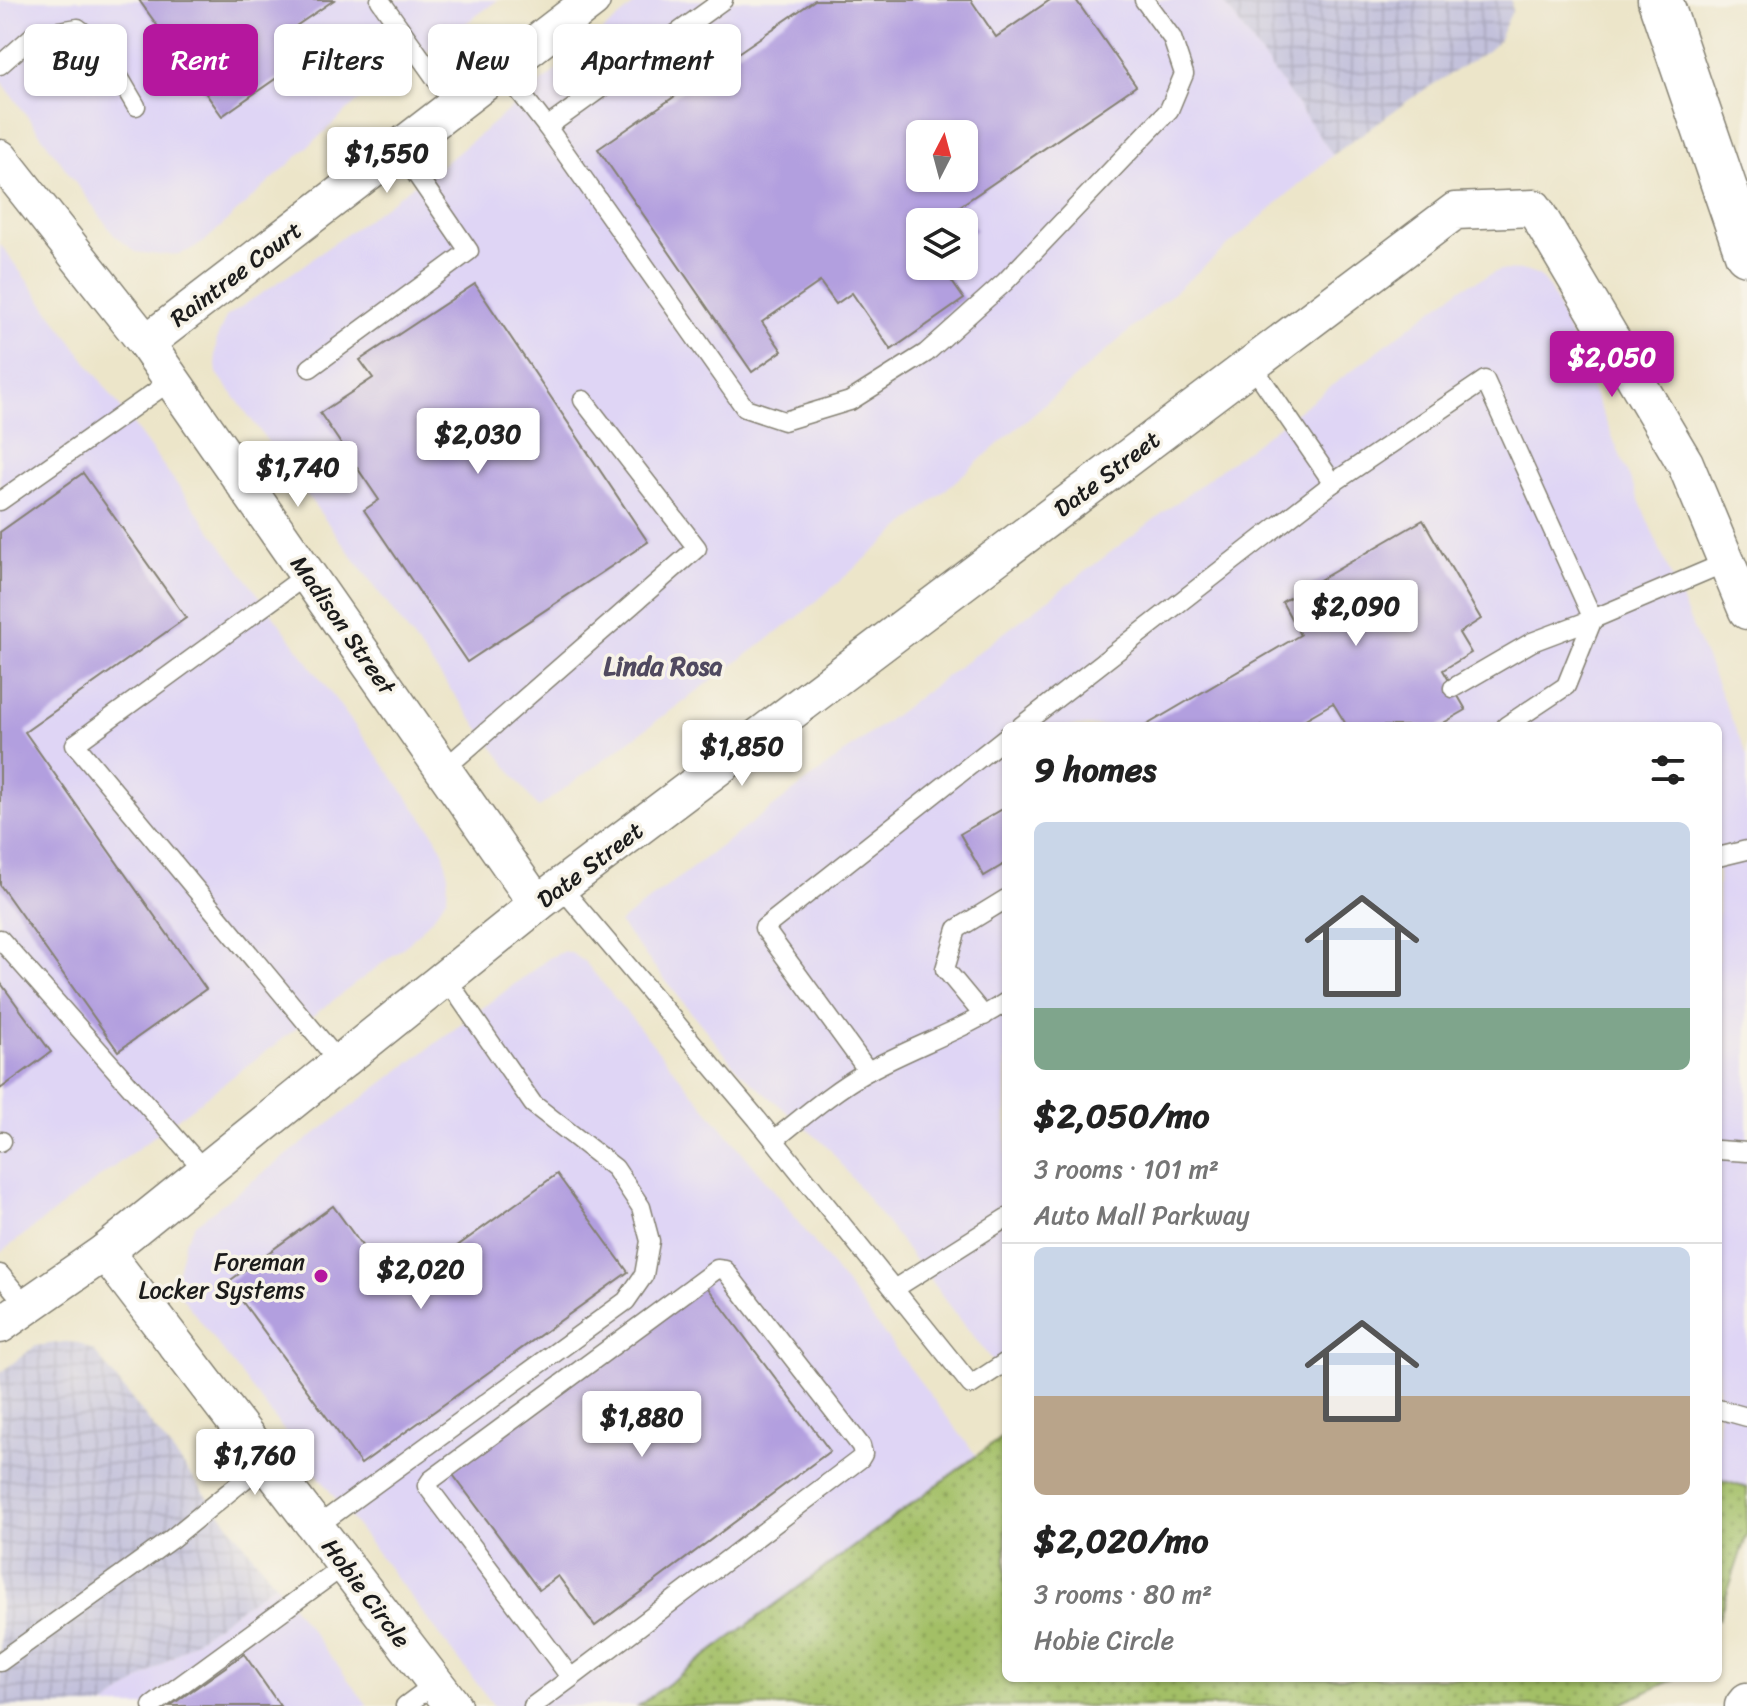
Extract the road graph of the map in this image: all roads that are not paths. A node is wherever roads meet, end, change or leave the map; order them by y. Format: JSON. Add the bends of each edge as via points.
{"nodes":[{"id":1,"x":380,"y":0,"type":"edge"},
{"id":2,"x":592,"y":0,"type":"edge"},
{"id":3,"x":723,"y":0,"type":"edge"},
{"id":4,"x":1144,"y":0,"type":"edge"},
{"id":5,"x":1660,"y":0,"type":"edge"},
{"id":6,"x":537,"y":42,"type":"edge"},
{"id":7,"x":0,"y":65,"type":"edge"},
{"id":8,"x":468,"y":96,"type":"edge"},
{"id":9,"x":523,"y":96,"type":"edge"},
{"id":10,"x":136,"y":106,"type":"dead end"},
{"id":11,"x":455,"y":106,"type":"junction"},
{"id":12,"x":547,"y":127,"type":"junction"},
{"id":13,"x":399,"y":149,"type":"junction"},
{"id":14,"x":0,"y":158,"type":"edge"},
{"id":15,"x":1747,"y":253,"type":"edge"},
{"id":16,"x":146,"y":343,"type":"junction"},
{"id":17,"x":1252,"y":365,"type":"junction"},
{"id":18,"x":310,"y":368,"type":"dead end"},
{"id":19,"x":172,"y":380,"type":"junction"},
{"id":20,"x":583,"y":400,"type":"dead end"},
{"id":21,"x":1333,"y":483,"type":"junction"},
{"id":22,"x":0,"y":501,"type":"edge"},
{"id":23,"x":1727,"y":562,"type":"junction"},
{"id":24,"x":308,"y":574,"type":"junction"},
{"id":25,"x":1747,"y":611,"type":"edge"},
{"id":26,"x":1593,"y":619,"type":"junction"},
{"id":27,"x":1453,"y":688,"type":"dead end"},
{"id":28,"x":1026,"y":722,"type":"edge"},
{"id":29,"x":1512,"y":722,"type":"edge"},
{"id":30,"x":1002,"y":740,"type":"edge"},
{"id":31,"x":443,"y":770,"type":"junction"},
{"id":32,"x":1747,"y":850,"type":"edge"},
{"id":33,"x":1722,"y":856,"type":"edge"},
{"id":34,"x":549,"y":896,"type":"junction"},
{"id":35,"x":1002,"y":901,"type":"edge"},
{"id":36,"x":0,"y":939,"type":"edge"},
{"id":37,"x":446,"y":978,"type":"junction"},
{"id":38,"x":1002,"y":1005,"type":"edge"},
{"id":39,"x":984,"y":1016,"type":"junction"},
{"id":40,"x":340,"y":1063,"type":"junction"},
{"id":41,"x":868,"y":1071,"type":"junction"},
{"id":42,"x":774,"y":1140,"type":"junction"},
{"id":43,"x":1722,"y":1150,"type":"edge"},
{"id":44,"x":1747,"y":1152,"type":"edge"},
{"id":45,"x":205,"y":1171,"type":"junction"},
{"id":46,"x":1002,"y":1221,"type":"edge"},
{"id":47,"x":105,"y":1252,"type":"junction"},
{"id":48,"x":0,"y":1274,"type":"edge"},
{"id":49,"x":894,"y":1289,"type":"junction"},
{"id":50,"x":14,"y":1316,"type":"edge"},
{"id":51,"x":1002,"y":1365,"type":"edge"},
{"id":52,"x":1722,"y":1410,"type":"edge"},
{"id":53,"x":1747,"y":1417,"type":"edge"},
{"id":54,"x":266,"y":1462,"type":"junction"},
{"id":55,"x":399,"y":1467,"type":"junction"},
{"id":56,"x":429,"y":1492,"type":"junction"},
{"id":57,"x":316,"y":1527,"type":"junction"},
{"id":58,"x":345,"y":1565,"type":"junction"},
{"id":59,"x":0,"y":1662,"type":"edge"},
{"id":60,"x":571,"y":1678,"type":"junction"},
{"id":61,"x":444,"y":1695,"type":"edge"},
{"id":62,"x":1747,"y":1701,"type":"edge"},
{"id":63,"x":152,"y":1706,"type":"edge"},
{"id":64,"x":405,"y":1706,"type":"edge"},
{"id":65,"x":533,"y":1706,"type":"edge"},
{"id":66,"x":1743,"y":1706,"type":"edge"}],
"edges":[{"from":1,"to":11,"type":"lane"},
{"from":2,"to":6,"type":"street","name":"Raintree Court"},
{"from":3,"to":12,"type":"lane"},
{"from":4,"to":12,"type":"lane","via":[[1172,38],[1184,74],[1169,110],[1005,282],[926,353],[850,401],[784,421],[745,408]]},
{"from":5,"to":15,"type":"highway"},
{"from":7,"to":10,"type":"lane","via":[[34,35],[78,28],[102,48]]},
{"from":8,"to":11,"type":"street","name":"Raintree Court"},
{"from":9,"to":12,"type":"lane"},
{"from":11,"to":13,"type":"street","name":"Raintree Court"},
{"from":13,"to":16,"type":"street","name":"Raintree Court"},
{"from":13,"to":18,"type":"lane","via":[[469,251]]},
{"from":14,"to":16,"type":"street","name":"Madison Street"},
{"from":16,"to":19,"type":"street","name":"Madison Street"},
{"from":17,"to":21,"type":"lane"},
{"from":17,"to":23,"type":"street","name":"Date Street","via":[[1455,211],[1534,208],[1685,463]]},
{"from":17,"to":34,"type":"street","name":"Date Street"},
{"from":19,"to":22,"type":"lane"},
{"from":19,"to":24,"type":"street","name":"Madison Street"},
{"from":20,"to":31,"type":"lane","via":[[697,548]]},
{"from":21,"to":26,"type":"lane","via":[[1485,380]]},
{"from":21,"to":28,"type":"lane"},
{"from":23,"to":25,"type":"street"},
{"from":23,"to":26,"type":"lane"},
{"from":24,"to":31,"type":"street","name":"Madison Street"},
{"from":24,"to":40,"type":"lane","via":[[75,744]]},
{"from":26,"to":27,"type":"lane","via":[[1532,642]]},
{"from":26,"to":29,"type":"lane","via":[[1566,686]]},
{"from":30,"to":41,"type":"lane","via":[[764,928]]},
{"from":31,"to":34,"type":"street","name":"Madison Street"},
{"from":32,"to":33,"type":"lane"},
{"from":34,"to":37,"type":"street","name":"Date Street"},
{"from":34,"to":42,"type":"lane"},
{"from":35,"to":39,"type":"lane","via":[[957,929],[945,969]]},
{"from":36,"to":45,"type":"lane"},
{"from":37,"to":40,"type":"street","name":"Date Street"},
{"from":37,"to":55,"type":"lane","via":[[533,1104],[615,1168],[641,1207],[650,1241],[644,1275],[626,1301]]},
{"from":38,"to":39,"type":"lane"},
{"from":39,"to":41,"type":"lane"},
{"from":40,"to":45,"type":"street","name":"Date Street"},
{"from":41,"to":42,"type":"lane"},
{"from":42,"to":49,"type":"lane"},
{"from":43,"to":44,"type":"lane"},
{"from":45,"to":47,"type":"street","name":"Date Street"},
{"from":46,"to":49,"type":"lane"},
{"from":47,"to":50,"type":"street","name":"Date Street"},
{"from":47,"to":54,"type":"street","name":"Hobie Circle"},
{"from":48,"to":50,"type":"lane"},
{"from":49,"to":51,"type":"lane","via":[[971,1385]]},
{"from":52,"to":53,"type":"lane"},
{"from":54,"to":57,"type":"street","name":"Hobie Circle"},
{"from":54,"to":59,"type":"lane","via":[[170,1540]]},
{"from":55,"to":56,"type":"lane"},
{"from":55,"to":57,"type":"lane"},
{"from":56,"to":60,"type":"lane"},
{"from":56,"to":60,"type":"lane","via":[[431,1480],[721,1269],[861,1446],[860,1459]]},
{"from":57,"to":58,"type":"street","name":"Hobie Circle"},
{"from":58,"to":61,"type":"street","name":"Hobie Circle"},
{"from":58,"to":63,"type":"lane"},
{"from":60,"to":65,"type":"lane"},
{"from":61,"to":64,"type":"lane"},
{"from":62,"to":66,"type":"street"}]}
